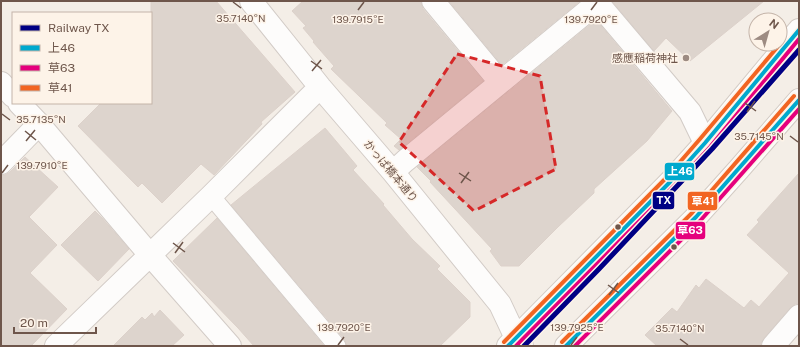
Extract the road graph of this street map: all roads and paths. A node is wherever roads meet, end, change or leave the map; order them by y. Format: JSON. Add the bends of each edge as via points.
{"nodes":[{"id":1,"x":251,"y":1,"type":"edge"},
{"id":2,"x":433,"y":1,"type":"edge"},
{"id":3,"x":597,"y":2,"type":"edge"},
{"id":4,"x":799,"y":30,"type":"edge"},
{"id":5,"x":500,"y":82,"type":"junction"},
{"id":6,"x":1,"y":83,"type":"edge"},
{"id":7,"x":320,"y":87,"type":"junction"},
{"id":8,"x":12,"y":95,"type":"edge"},
{"id":9,"x":799,"y":100,"type":"edge"},
{"id":10,"x":20,"y":104,"type":"edge"},
{"id":11,"x":39,"y":124,"type":"junction"},
{"id":12,"x":705,"y":143,"type":"junction"},
{"id":13,"x":1,"y":162,"type":"edge"},
{"id":14,"x":393,"y":172,"type":"junction"},
{"id":15,"x":211,"y":196,"type":"junction"},
{"id":16,"x":150,"y":255,"type":"junction"},
{"id":17,"x":799,"y":316,"type":"edge"},
{"id":18,"x":515,"y":343,"type":"edge"},
{"id":19,"x":56,"y":346,"type":"edge"},
{"id":20,"x":230,"y":346,"type":"edge"},
{"id":21,"x":337,"y":346,"type":"edge"},
{"id":22,"x":566,"y":346,"type":"edge"},
{"id":23,"x":773,"y":346,"type":"edge"}],
"edges":[{"from":1,"to":7,"type":"street","name":"かっぱ橋本通り"},
{"from":2,"to":5,"type":"street"},
{"from":3,"to":5,"type":"street"},
{"from":3,"to":12,"type":"street","via":[[690,112]]},
{"from":4,"to":12,"type":"street"},
{"from":5,"to":14,"type":"street"},
{"from":6,"to":8,"type":"street"},
{"from":7,"to":14,"type":"street","name":"かっぱ橋本通り"},
{"from":7,"to":15,"type":"street"},
{"from":9,"to":22,"type":"street","via":[[696,217]]},
{"from":10,"to":11,"type":"street"},
{"from":11,"to":13,"type":"street"},
{"from":11,"to":16,"type":"street"},
{"from":12,"to":18,"type":"street"},
{"from":14,"to":18,"type":"street","name":"かっぱ橋本通り","via":[[500,304]]},
{"from":15,"to":16,"type":"street"},
{"from":15,"to":21,"type":"street"},
{"from":16,"to":19,"type":"street"},
{"from":16,"to":20,"type":"street"},
{"from":17,"to":23,"type":"street"}]}
